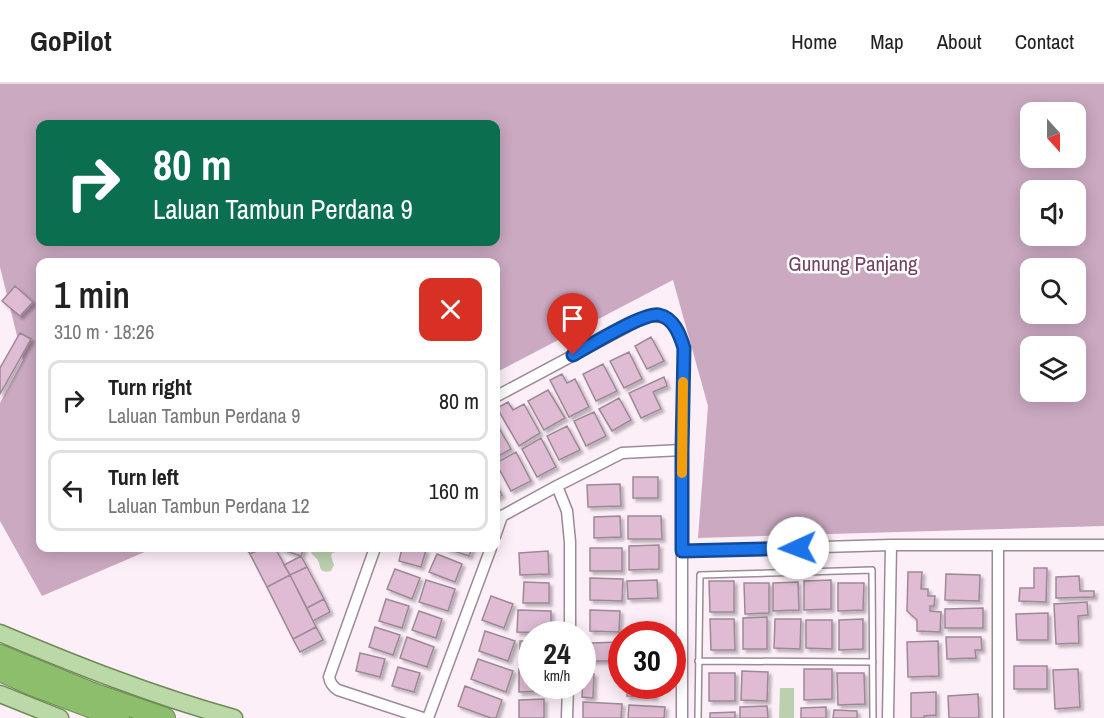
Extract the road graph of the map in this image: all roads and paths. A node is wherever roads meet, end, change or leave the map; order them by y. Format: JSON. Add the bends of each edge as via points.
{"nodes":[{"id":1,"x":500,"y":394,"type":"edge"},
{"id":2,"x":682,"y":450,"type":"junction"},
{"id":3,"x":557,"y":486,"type":"junction"},
{"id":4,"x":500,"y":522,"type":"edge"},
{"id":5,"x":891,"y":545,"type":"junction"},
{"id":6,"x":998,"y":545,"type":"junction"},
{"id":7,"x":1104,"y":545,"type":"edge"},
{"id":8,"x":682,"y":551,"type":"junction"},
{"id":9,"x":374,"y":552,"type":"edge"},
{"id":10,"x":490,"y":552,"type":"edge"},
{"id":11,"x":570,"y":621,"type":"edge"},
{"id":12,"x":0,"y":633,"type":"edge"},
{"id":13,"x":0,"y":655,"type":"edge"},
{"id":14,"x":698,"y":661,"type":"junction"},
{"id":15,"x":873,"y":662,"type":"junction"},
{"id":16,"x":0,"y":671,"type":"edge"},
{"id":17,"x":0,"y":694,"type":"edge"},
{"id":18,"x":568,"y":699,"type":"edge"},
{"id":19,"x":60,"y":718,"type":"edge"},
{"id":20,"x":119,"y":718,"type":"edge"},
{"id":21,"x":165,"y":718,"type":"edge"},
{"id":22,"x":234,"y":718,"type":"edge"},
{"id":23,"x":423,"y":718,"type":"edge"},
{"id":24,"x":428,"y":718,"type":"edge"},
{"id":25,"x":567,"y":718,"type":"edge"},
{"id":26,"x":682,"y":718,"type":"edge"},
{"id":27,"x":698,"y":718,"type":"edge"},
{"id":28,"x":873,"y":718,"type":"edge"},
{"id":29,"x":888,"y":718,"type":"edge"},
{"id":30,"x":998,"y":718,"type":"edge"}],
"edges":[{"from":1,"to":2,"type":"street","via":[[632,323],[659,315],[672,322],[684,348]]},
{"from":2,"to":3,"type":"street","via":[[622,453]]},
{"from":2,"to":8,"type":"street"},
{"from":3,"to":4,"type":"street","via":[[502,516]]},
{"from":3,"to":11,"type":"street","via":[[568,521]]},
{"from":5,"to":6,"type":"street"},
{"from":5,"to":8,"type":"street"},
{"from":5,"to":29,"type":"street"},
{"from":6,"to":7,"type":"street"},
{"from":6,"to":30,"type":"street"},
{"from":8,"to":26,"type":"street"},
{"from":9,"to":23,"type":"street","via":[[329,677],[338,690]]},
{"from":10,"to":24,"type":"street"},
{"from":12,"to":22,"type":"main road","via":[[153,693]]},
{"from":13,"to":21,"type":"highway"},
{"from":14,"to":15,"type":"lane"},
{"from":14,"to":15,"type":"lane","via":[[700,575],[872,570]]},
{"from":14,"to":27,"type":"lane"},
{"from":15,"to":28,"type":"lane"},
{"from":16,"to":20,"type":"highway"},
{"from":17,"to":19,"type":"main road"},
{"from":18,"to":25,"type":"street"}]}
